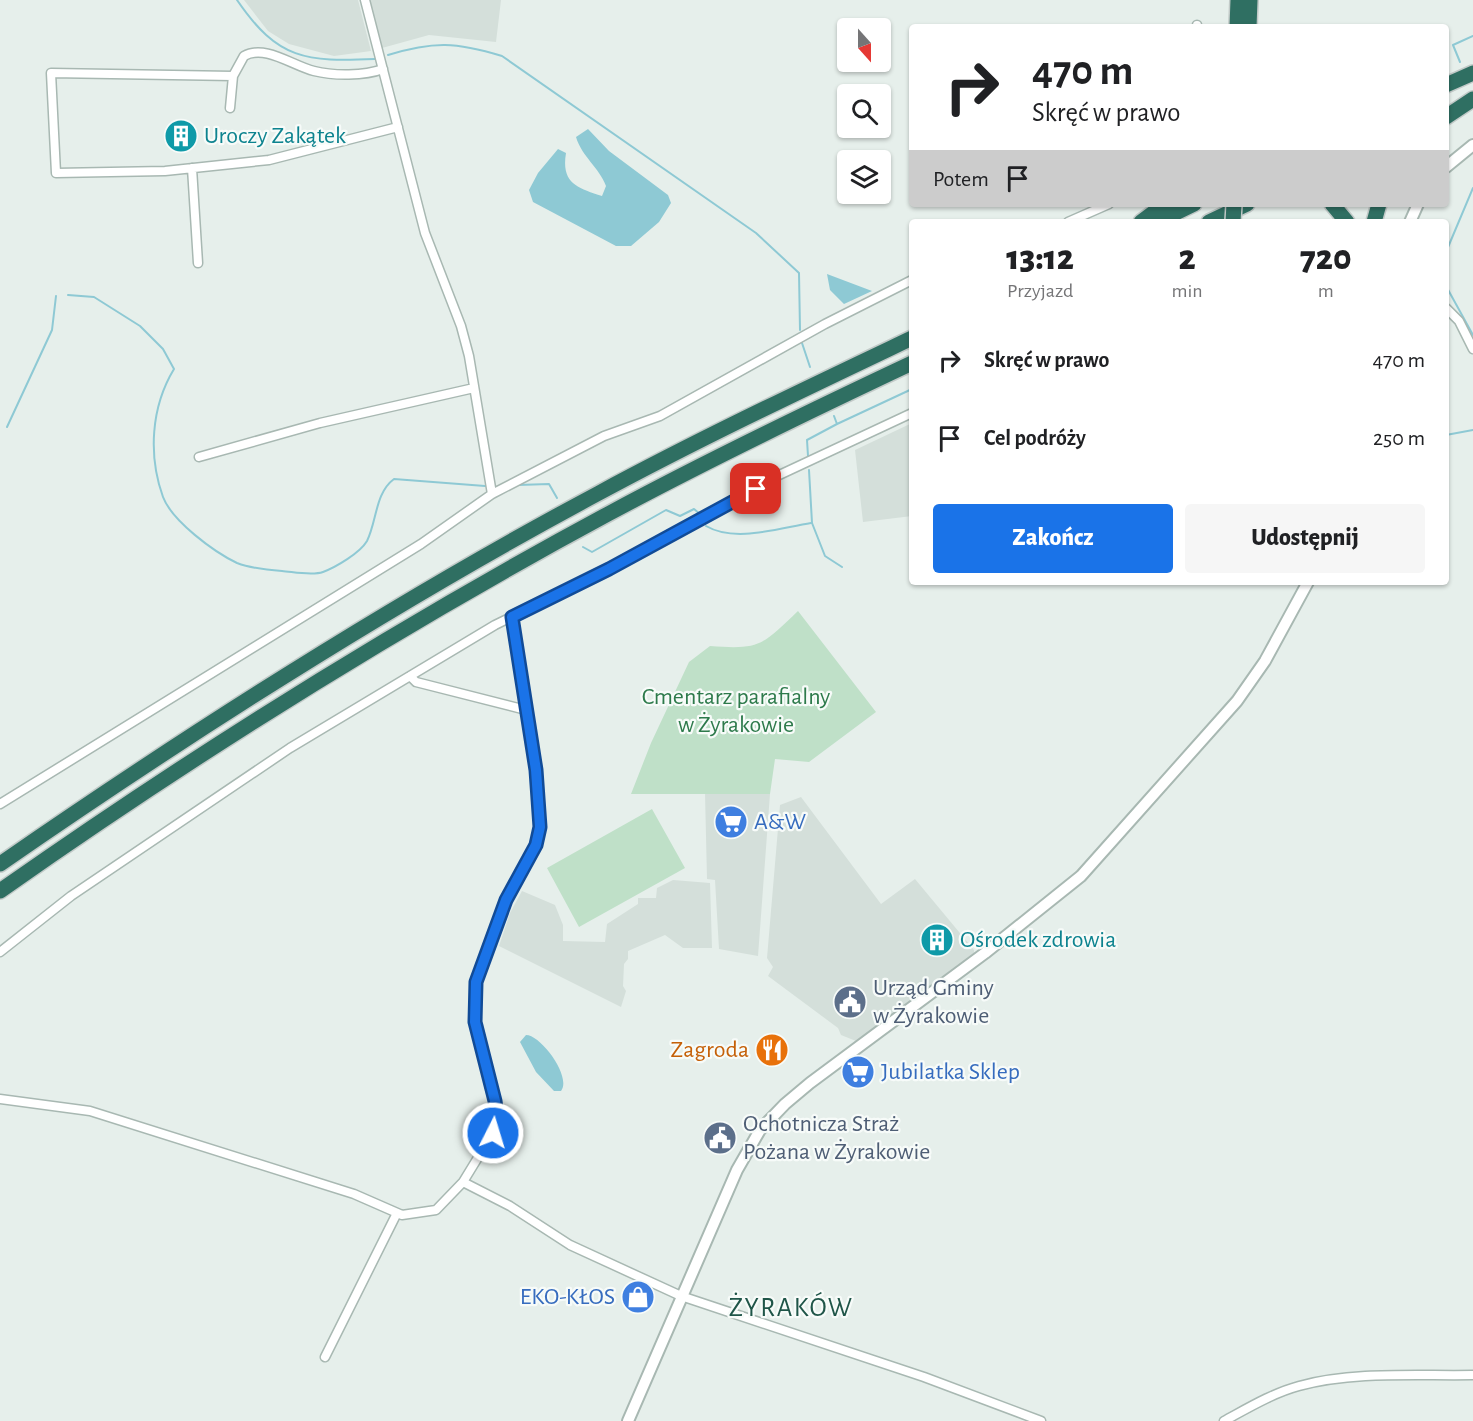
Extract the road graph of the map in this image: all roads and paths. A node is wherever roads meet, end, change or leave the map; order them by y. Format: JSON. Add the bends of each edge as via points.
{"nodes":[{"id":1,"x":365,"y":0,"type":"edge"},
{"id":2,"x":1238,"y":0,"type":"edge"},
{"id":3,"x":1250,"y":0,"type":"edge"},
{"id":4,"x":1237,"y":24,"type":"edge"},
{"id":5,"x":1249,"y":24,"type":"edge"},
{"id":6,"x":383,"y":69,"type":"junction"},
{"id":7,"x":1473,"y":73,"type":"edge"},
{"id":8,"x":233,"y":76,"type":"junction"},
{"id":9,"x":1449,"y":84,"type":"edge"},
{"id":10,"x":1473,"y":98,"type":"edge"},
{"id":11,"x":230,"y":108,"type":"dead end"},
{"id":12,"x":1449,"y":109,"type":"edge"},
{"id":13,"x":1449,"y":115,"type":"edge"},
{"id":14,"x":398,"y":128,"type":"junction"},
{"id":15,"x":1473,"y":145,"type":"edge"},
{"id":16,"x":1449,"y":164,"type":"edge"},
{"id":17,"x":192,"y":168,"type":"junction"},
{"id":18,"x":1102,"y":207,"type":"edge"},
{"id":19,"x":1160,"y":207,"type":"edge"},
{"id":20,"x":1188,"y":207,"type":"edge"},
{"id":21,"x":1248,"y":207,"type":"edge"},
{"id":22,"x":1334,"y":207,"type":"edge"},
{"id":23,"x":1231,"y":213,"type":"edge"},
{"id":24,"x":1075,"y":219,"type":"edge"},
{"id":25,"x":1145,"y":219,"type":"edge"},
{"id":26,"x":1163,"y":219,"type":"edge"},
{"id":27,"x":1216,"y":219,"type":"edge"},
{"id":28,"x":1344,"y":219,"type":"edge"},
{"id":29,"x":198,"y":263,"type":"dead end"},
{"id":30,"x":909,"y":282,"type":"edge"},
{"id":31,"x":1449,"y":311,"type":"edge"},
{"id":32,"x":909,"y":339,"type":"edge"},
{"id":33,"x":1473,"y":349,"type":"edge"},
{"id":34,"x":909,"y":364,"type":"edge"},
{"id":35,"x":474,"y":388,"type":"junction"},
{"id":36,"x":909,"y":414,"type":"edge"},
{"id":37,"x":199,"y":457,"type":"dead end"},
{"id":38,"x":492,"y":494,"type":"junction"},
{"id":39,"x":1306,"y":585,"type":"edge"},
{"id":40,"x":512,"y":617,"type":"junction"},
{"id":41,"x":410,"y":676,"type":"junction"},
{"id":42,"x":526,"y":710,"type":"junction"},
{"id":43,"x":0,"y":804,"type":"edge"},
{"id":44,"x":0,"y":864,"type":"edge"},
{"id":45,"x":0,"y":891,"type":"edge"},
{"id":46,"x":0,"y":952,"type":"edge"},
{"id":47,"x":0,"y":1099,"type":"edge"},
{"id":48,"x":463,"y":1182,"type":"junction"},
{"id":49,"x":397,"y":1213,"type":"junction"},
{"id":50,"x":681,"y":1296,"type":"junction"},
{"id":51,"x":326,"y":1357,"type":"dead end"},
{"id":52,"x":1473,"y":1376,"type":"edge"},
{"id":53,"x":628,"y":1421,"type":"edge"},
{"id":54,"x":1041,"y":1421,"type":"edge"},
{"id":55,"x":1224,"y":1421,"type":"edge"}],
"edges":[{"from":1,"to":6,"type":"street"},
{"from":2,"to":4,"type":"highway"},
{"from":3,"to":5,"type":"highway"},
{"from":6,"to":8,"type":"street","via":[[372,73],[321,73],[257,51],[244,56]]},
{"from":6,"to":14,"type":"street"},
{"from":7,"to":9,"type":"highway"},
{"from":8,"to":11,"type":"street"},
{"from":8,"to":17,"type":"street","via":[[51,73],[56,173]]},
{"from":10,"to":12,"type":"highway"},
{"from":10,"to":13,"type":"highway"},
{"from":14,"to":17,"type":"street","via":[[269,160]]},
{"from":14,"to":35,"type":"street","via":[[425,233],[461,326]]},
{"from":15,"to":16,"type":"street"},
{"from":17,"to":29,"type":"street"},
{"from":18,"to":24,"type":"street"},
{"from":19,"to":25,"type":"highway"},
{"from":20,"to":26,"type":"highway"},
{"from":21,"to":23,"type":"highway"},
{"from":22,"to":28,"type":"highway"},
{"from":23,"to":27,"type":"highway"},
{"from":30,"to":38,"type":"street","via":[[660,416],[604,436]]},
{"from":31,"to":33,"type":"street","via":[[1459,321]]},
{"from":32,"to":44,"type":"highway","via":[[621,481],[363,627],[251,696]]},
{"from":34,"to":45,"type":"highway","via":[[710,461],[505,572],[273,709]]},
{"from":35,"to":37,"type":"street","via":[[320,423]]},
{"from":35,"to":38,"type":"street"},
{"from":36,"to":40,"type":"street","via":[[775,477],[609,569]]},
{"from":38,"to":43,"type":"street","via":[[421,544]]},
{"from":39,"to":50,"type":"street","via":[[1265,661],[1237,701],[1081,876],[810,1083],[766,1123],[731,1182]]},
{"from":40,"to":41,"type":"street"},
{"from":40,"to":42,"type":"street"},
{"from":41,"to":42,"type":"street","via":[[416,682]]},
{"from":41,"to":46,"type":"street","via":[[290,748],[71,896]]},
{"from":42,"to":48,"type":"street","via":[[540,827],[536,845],[506,900],[476,982],[475,1022],[497,1117],[493,1133]]},
{"from":47,"to":49,"type":"street","via":[[90,1111],[354,1194]]},
{"from":48,"to":49,"type":"street","via":[[436,1210]]},
{"from":48,"to":50,"type":"street","via":[[510,1206],[570,1245]]},
{"from":49,"to":51,"type":"street"},
{"from":50,"to":53,"type":"street"},
{"from":50,"to":54,"type":"street","via":[[924,1377]]},
{"from":52,"to":55,"type":"street","via":[[1360,1377],[1299,1386]]}]}
